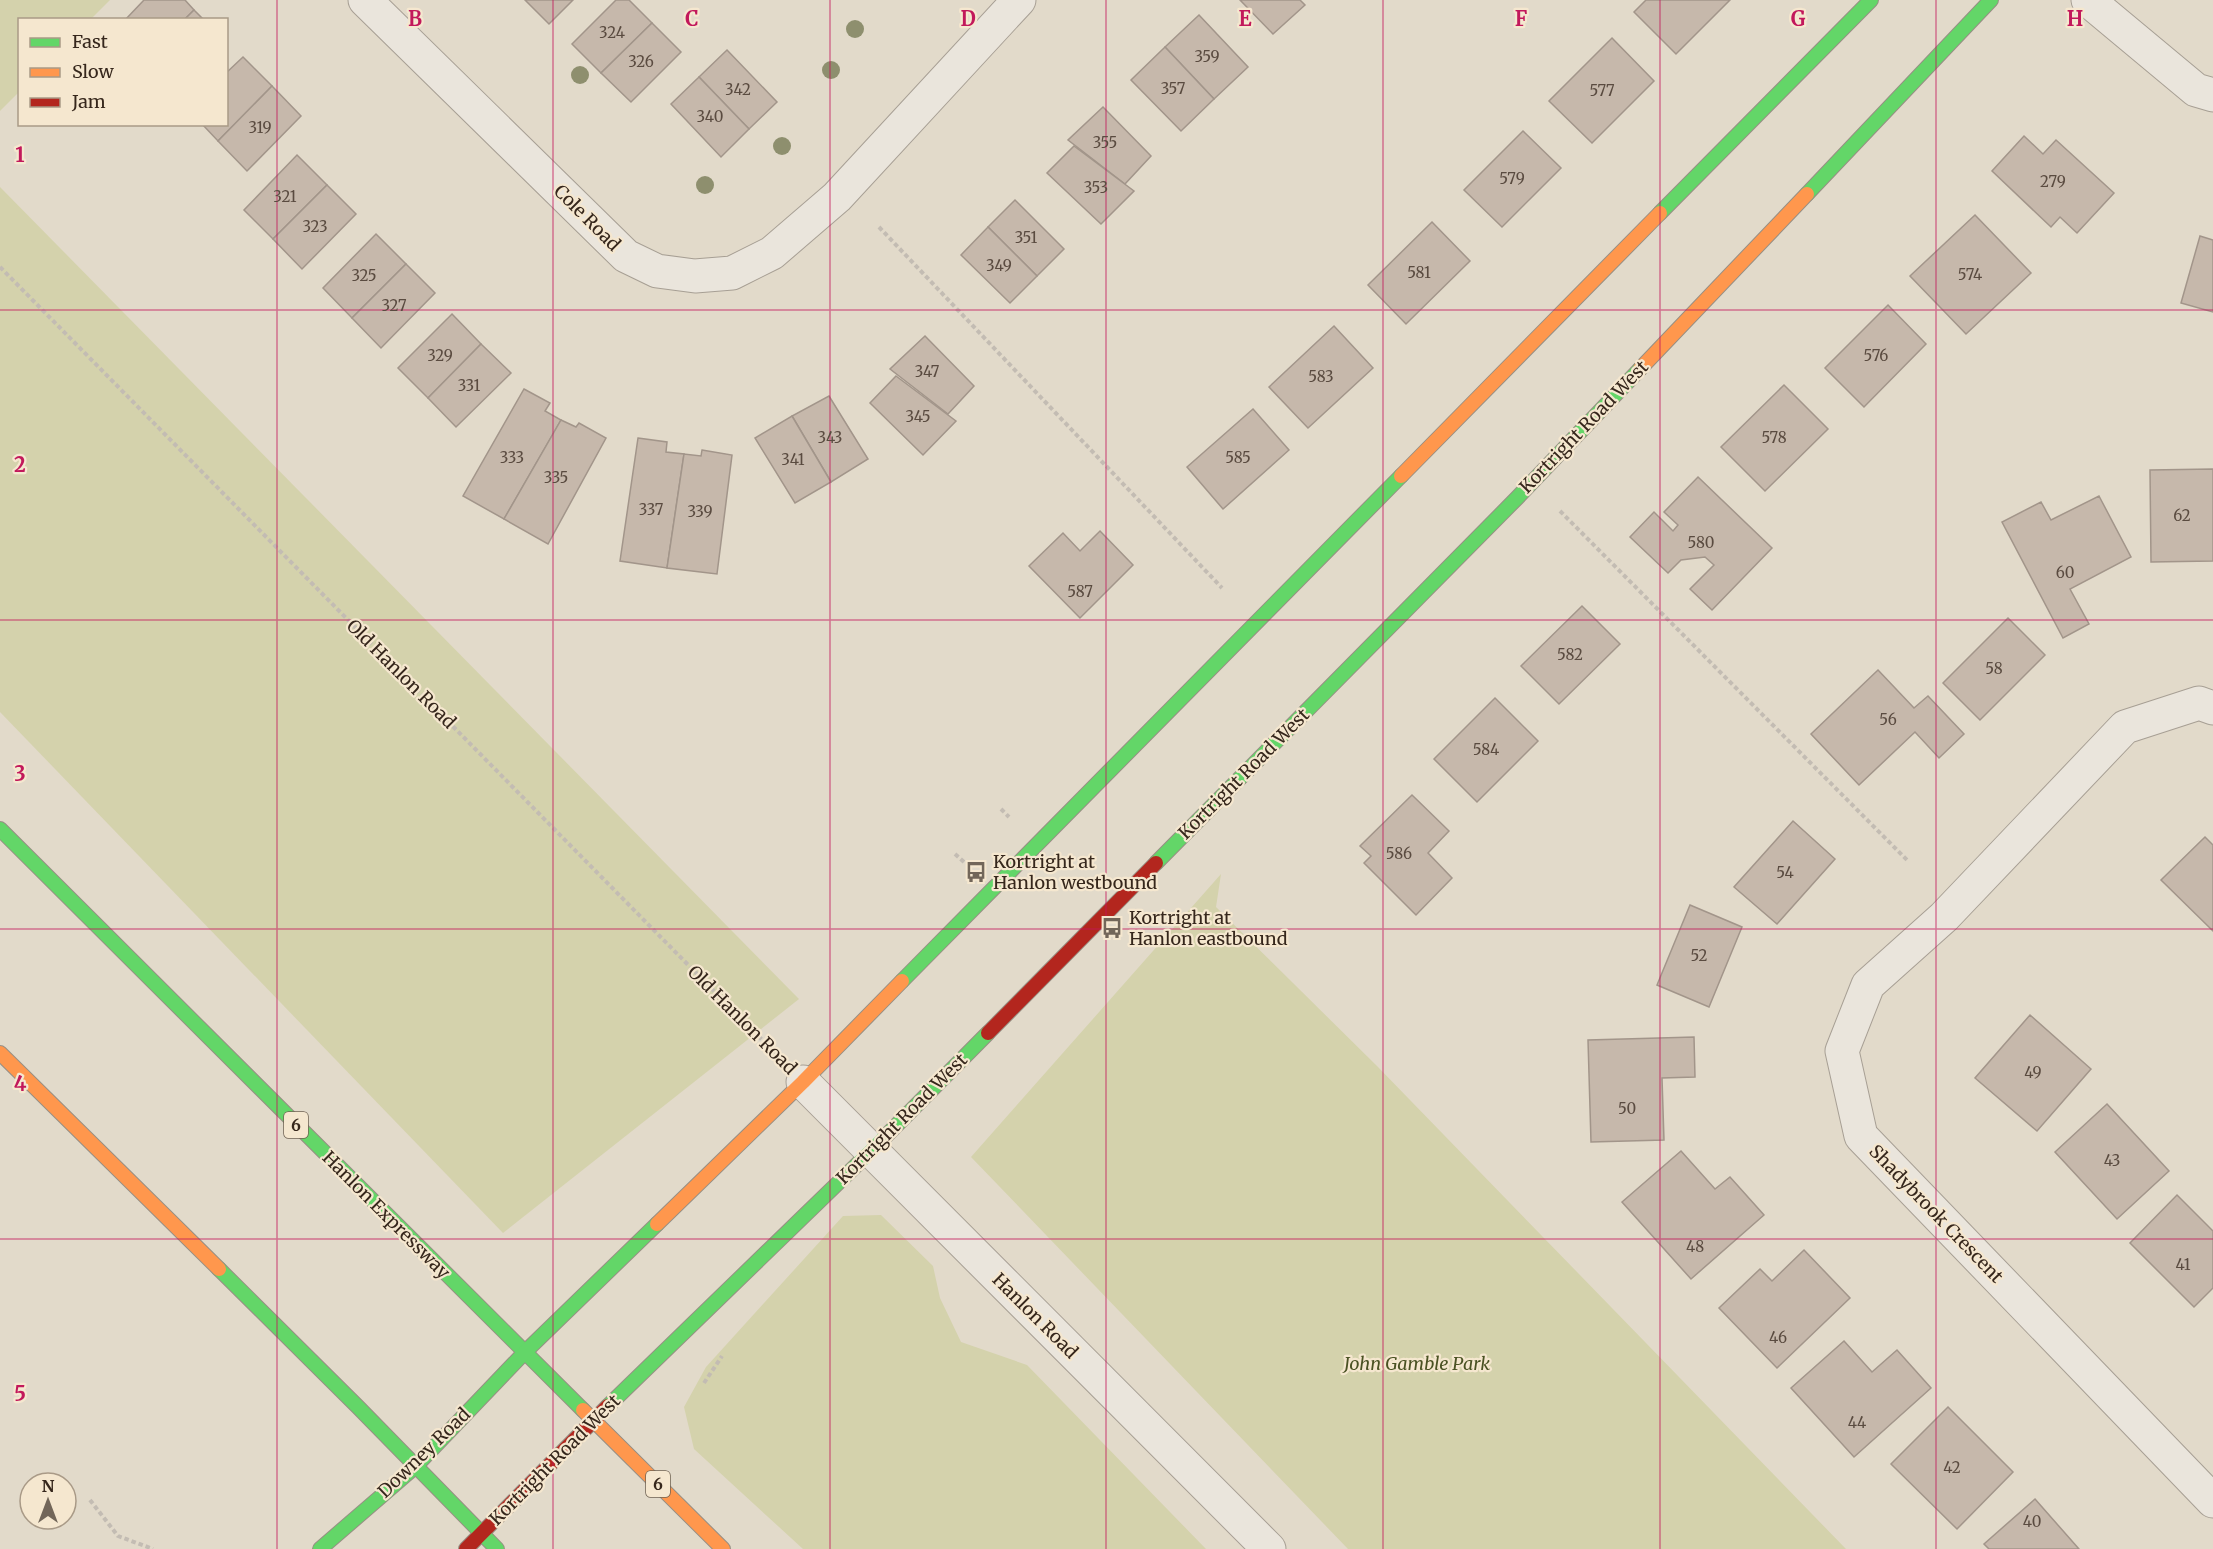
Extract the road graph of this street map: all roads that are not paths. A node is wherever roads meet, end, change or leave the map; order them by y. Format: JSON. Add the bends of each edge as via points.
{"nodes":[{"id":1,"x":365,"y":0,"type":"edge"},
{"id":2,"x":1019,"y":0,"type":"edge"},
{"id":3,"x":1871,"y":0,"type":"edge"},
{"id":4,"x":1991,"y":0,"type":"edge"},
{"id":5,"x":2088,"y":0,"type":"edge"},
{"id":6,"x":2213,"y":95,"type":"edge"},
{"id":7,"x":2213,"y":708,"type":"edge"},
{"id":8,"x":0,"y":829,"type":"edge"},
{"id":9,"x":0,"y":1053,"type":"edge"},
{"id":10,"x":803,"y":1082,"type":"junction"},
{"id":11,"x":871,"y":1151,"type":"junction"},
{"id":12,"x":525,"y":1352,"type":"junction"},
{"id":13,"x":594,"y":1419,"type":"junction"},
{"id":14,"x":415,"y":1467,"type":"junction"},
{"id":15,"x":2213,"y":1501,"type":"edge"},
{"id":16,"x":482,"y":1534,"type":"junction"},
{"id":17,"x":320,"y":1549,"type":"edge"},
{"id":18,"x":466,"y":1549,"type":"edge"},
{"id":19,"x":497,"y":1549,"type":"edge"},
{"id":20,"x":723,"y":1549,"type":"edge"},
{"id":21,"x":1269,"y":1549,"type":"edge"}],
"edges":[{"from":1,"to":2,"type":"street","name":"Cole Road","via":[[626,256],[657,271],[695,276],[732,273],[772,253],[837,196]]},
{"from":3,"to":10,"type":"main road"},
{"from":4,"to":11,"type":"main road","name":"Kortright Road West","via":[[1517,498]]},
{"from":5,"to":6,"type":"street","via":[[2196,90]]},
{"from":7,"to":15,"type":"street","name":"Shadybrook Crescent","via":[[2199,703],[2125,727],[1944,917],[1868,986],[1842,1051],[1861,1136]]},
{"from":8,"to":12,"type":"main road","name":"Hanlon Expressway","number":"6"},
{"from":9,"to":14,"type":"main road"},
{"from":10,"to":11,"type":"street","name":"Hanlon Road"},
{"from":10,"to":12,"type":"main road"},
{"from":11,"to":13,"type":"main road","name":"Kortright Road West"},
{"from":11,"to":21,"type":"street","name":"Hanlon Road"},
{"from":12,"to":13,"type":"main road","name":"Hanlon Expressway","number":"6"},
{"from":12,"to":14,"type":"main road","name":"Downey Road"},
{"from":13,"to":16,"type":"main road","name":"Kortright Road West"},
{"from":13,"to":20,"type":"main road","name":"Hanlon Expressway","number":"6"},
{"from":14,"to":16,"type":"main road"},
{"from":14,"to":17,"type":"main road","name":"Downey Road"},
{"from":16,"to":18,"type":"main road"},
{"from":16,"to":19,"type":"main road"}]}
